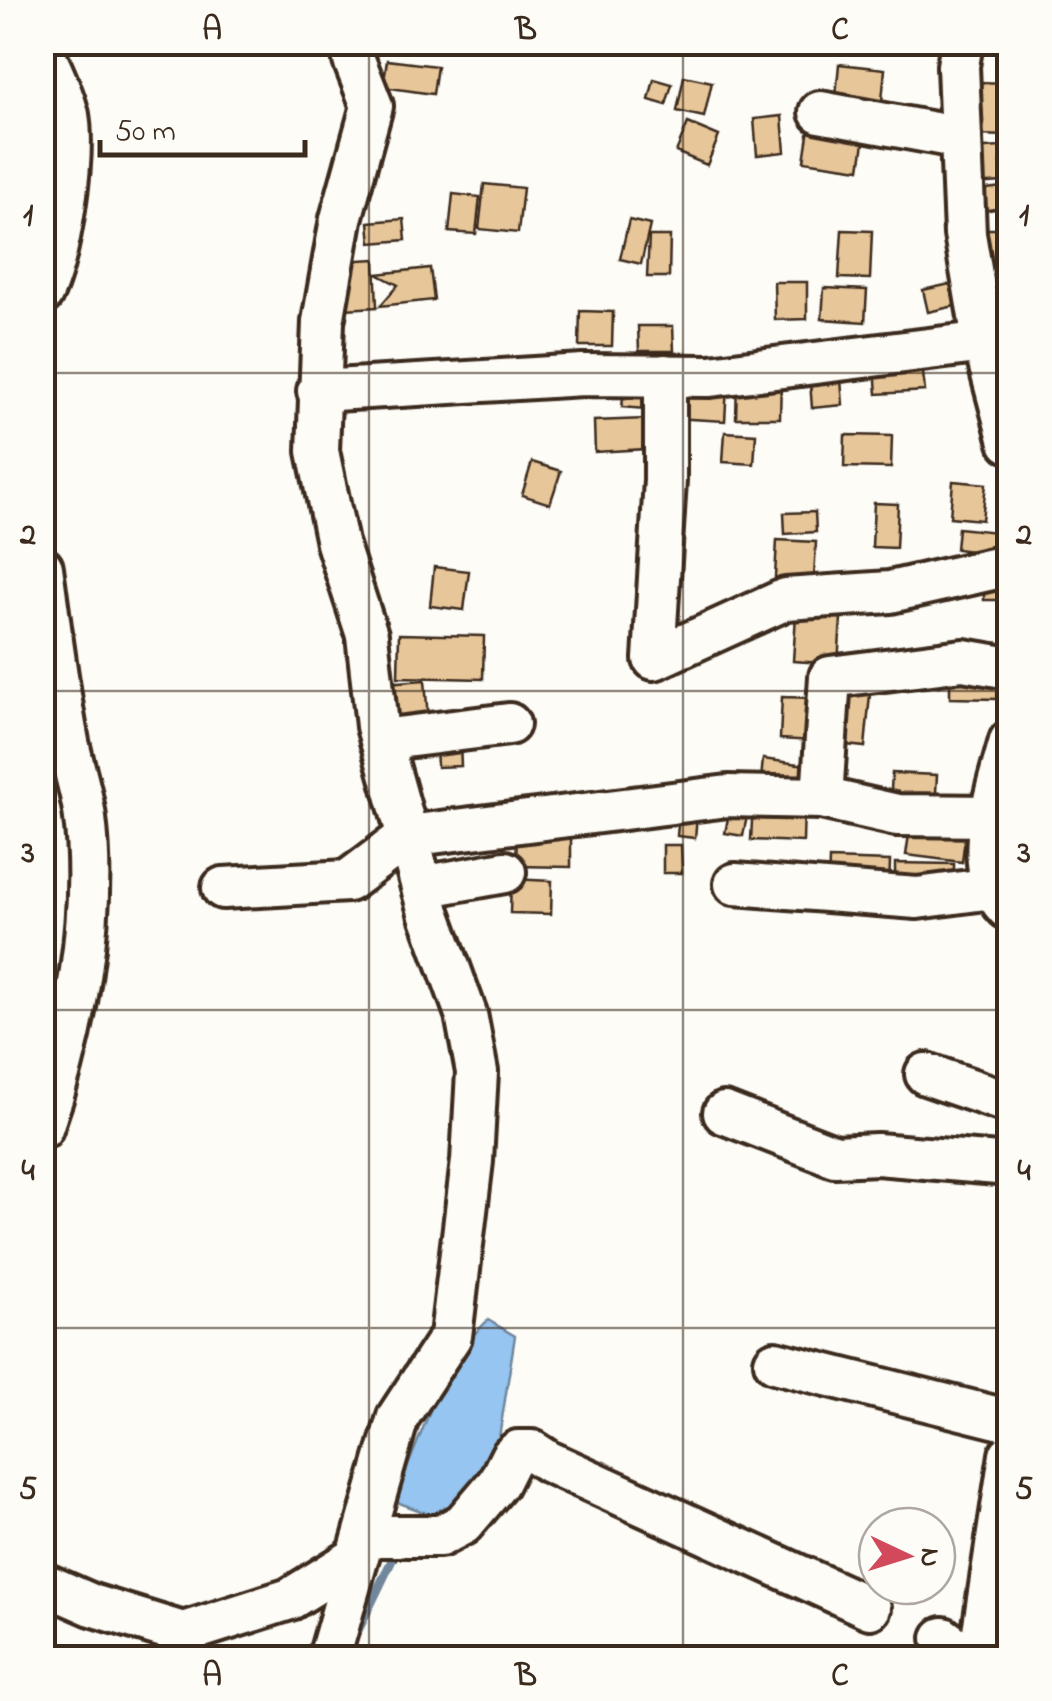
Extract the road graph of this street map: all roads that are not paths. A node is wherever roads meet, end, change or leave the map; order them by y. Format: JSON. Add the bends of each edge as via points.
{"nodes":[{"id":1,"x":352,"y":42,"type":"edge"},
{"id":2,"x":962,"y":42,"type":"edge"},
{"id":3,"x":42,"y":49,"type":"edge"},
{"id":4,"x":820,"y":112,"type":"dead end"},
{"id":5,"x":961,"y":138,"type":"junction"},
{"id":6,"x":46,"y":276,"type":"edge"},
{"id":7,"x":996,"y":340,"type":"edge"},
{"id":8,"x":664,"y":376,"type":"junction"},
{"id":9,"x":318,"y":391,"type":"junction"},
{"id":10,"x":1010,"y":442,"type":"edge"},
{"id":11,"x":1010,"y":564,"type":"edge"},
{"id":12,"x":42,"y":568,"type":"edge"},
{"id":13,"x":43,"y":575,"type":"edge"},
{"id":14,"x":1010,"y":668,"type":"edge"},
{"id":15,"x":509,"y":724,"type":"dead end"},
{"id":16,"x":381,"y":740,"type":"junction"},
{"id":17,"x":1010,"y":740,"type":"edge"},
{"id":18,"x":822,"y":798,"type":"junction"},
{"id":19,"x":992,"y":816,"type":"junction"},
{"id":20,"x":408,"y":836,"type":"junction"},
{"id":21,"x":505,"y":872,"type":"dead end"},
{"id":22,"x":734,"y":884,"type":"dead end"},
{"id":23,"x":422,"y":887,"type":"junction"},
{"id":24,"x":223,"y":888,"type":"dead end"},
{"id":25,"x":1001,"y":899,"type":"edge"},
{"id":26,"x":926,"y":1074,"type":"dead end"},
{"id":27,"x":1010,"y":1102,"type":"edge"},
{"id":28,"x":46,"y":1105,"type":"edge"},
{"id":29,"x":724,"y":1113,"type":"dead end"},
{"id":30,"x":1010,"y":1166,"type":"edge"},
{"id":31,"x":775,"y":1362,"type":"dead end"},
{"id":32,"x":1010,"y":1421,"type":"edge"},
{"id":33,"x":1010,"y":1455,"type":"edge"},
{"id":34,"x":360,"y":1547,"type":"junction"},
{"id":35,"x":42,"y":1583,"type":"edge"},
{"id":36,"x":870,"y":1608,"type":"dead end"},
{"id":37,"x":329,"y":1658,"type":"edge"},
{"id":38,"x":979,"y":1658,"type":"edge"}],
"edges":[{"from":1,"to":9,"type":"street","via":[[372,106],[342,219]]},
{"from":2,"to":5,"type":"street"},
{"from":3,"to":6,"type":"street","via":[[68,116],[68,162]]},
{"from":4,"to":5,"type":"street"},
{"from":5,"to":7,"type":"street","via":[[965,234]]},
{"from":7,"to":8,"type":"street"},
{"from":7,"to":10,"type":"street"},
{"from":8,"to":9,"type":"street"},
{"from":8,"to":11,"type":"street","via":[[654,659],[786,599],[890,592]]},
{"from":9,"to":16,"type":"street","via":[[318,451],[366,635]]},
{"from":12,"to":13,"type":"street"},
{"from":13,"to":28,"type":"street","via":[[85,818],[88,902],[78,984]]},
{"from":14,"to":18,"type":"street","via":[[963,660],[830,678]]},
{"from":15,"to":16,"type":"street"},
{"from":16,"to":20,"type":"street"},
{"from":17,"to":19,"type":"street"},
{"from":18,"to":19,"type":"street","via":[[897,815]]},
{"from":18,"to":20,"type":"street","via":[[728,796]]},
{"from":19,"to":25,"type":"street","via":[[986,870]]},
{"from":20,"to":23,"type":"street"},
{"from":20,"to":24,"type":"street","via":[[348,881]]},
{"from":21,"to":23,"type":"street"},
{"from":22,"to":25,"type":"street"},
{"from":23,"to":34,"type":"street","via":[[466,1014],[476,1072],[472,1161],[451,1336],[398,1417]]},
{"from":26,"to":27,"type":"street"},
{"from":29,"to":30,"type":"street","via":[[835,1156]]},
{"from":31,"to":32,"type":"street"},
{"from":33,"to":38,"type":"street"},
{"from":34,"to":35,"type":"street","via":[[290,1599],[184,1633],[92,1606]]},
{"from":34,"to":36,"type":"street","via":[[440,1536],[463,1524],[498,1484],[511,1457],[532,1451]]},
{"from":34,"to":37,"type":"street"}]}
